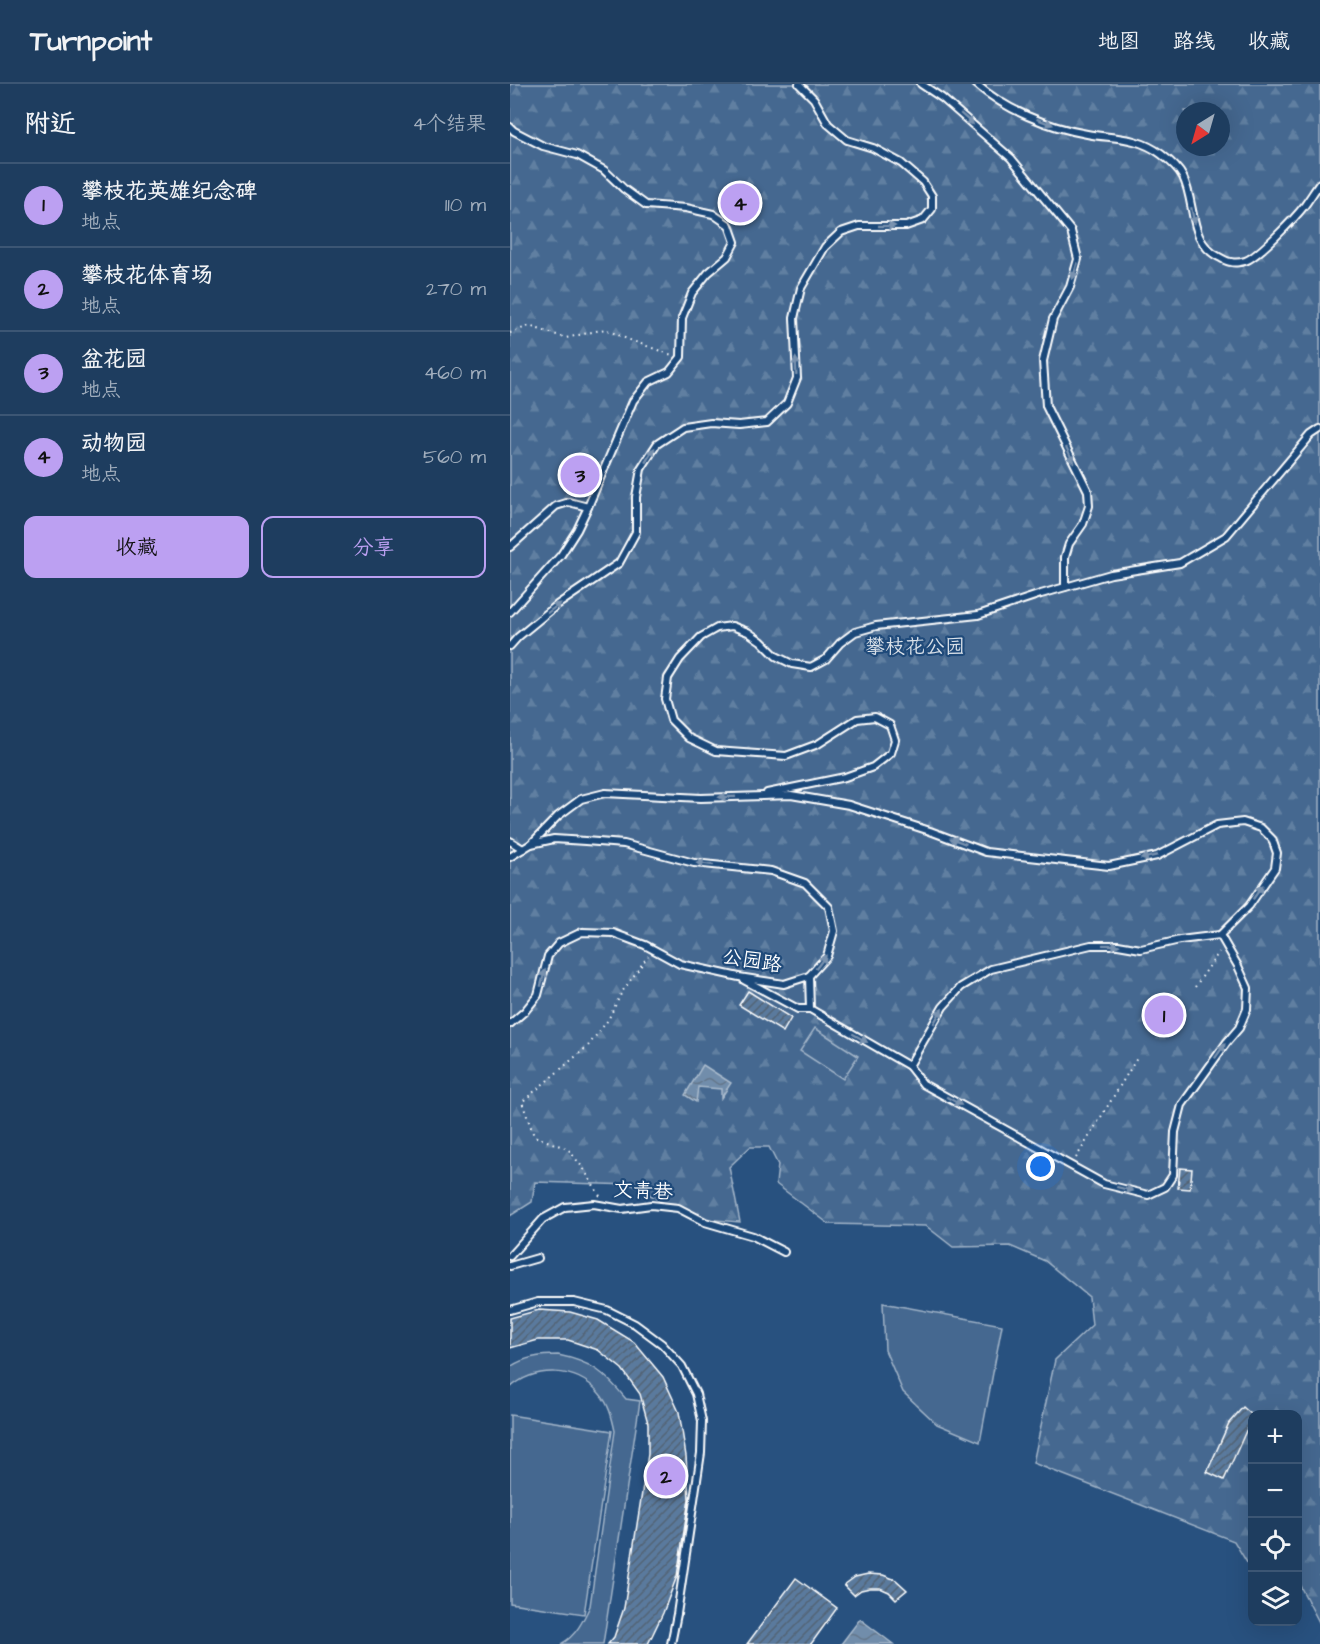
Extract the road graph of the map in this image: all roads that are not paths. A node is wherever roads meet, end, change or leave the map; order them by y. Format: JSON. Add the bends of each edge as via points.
{"nodes":[{"id":1,"x":799,"y":84,"type":"edge"},
{"id":2,"x":921,"y":84,"type":"edge"},
{"id":3,"x":976,"y":84,"type":"edge"},
{"id":4,"x":510,"y":127,"type":"edge"},
{"id":5,"x":1320,"y":183,"type":"edge"},
{"id":6,"x":1320,"y":429,"type":"edge"},
{"id":7,"x":588,"y":507,"type":"junction"},
{"id":8,"x":510,"y":547,"type":"edge"},
{"id":9,"x":1065,"y":587,"type":"junction"},
{"id":10,"x":510,"y":612,"type":"edge"},
{"id":11,"x":510,"y":646,"type":"edge"},
{"id":12,"x":749,"y":796,"type":"junction"},
{"id":13,"x":510,"y":841,"type":"edge"},
{"id":14,"x":531,"y":844,"type":"junction"},
{"id":15,"x":523,"y":849,"type":"junction"},
{"id":16,"x":510,"y":857,"type":"edge"},
{"id":17,"x":1220,"y":936,"type":"junction"},
{"id":18,"x":810,"y":976,"type":"junction"},
{"id":19,"x":739,"y":977,"type":"junction"},
{"id":20,"x":810,"y":1009,"type":"junction"},
{"id":21,"x":510,"y":1024,"type":"edge"},
{"id":22,"x":909,"y":1066,"type":"junction"},
{"id":23,"x":784,"y":1252,"type":"dead end"},
{"id":24,"x":510,"y":1256,"type":"edge"},
{"id":25,"x":538,"y":1258,"type":"dead end"},
{"id":26,"x":510,"y":1266,"type":"edge"},
{"id":27,"x":510,"y":1310,"type":"edge"},
{"id":28,"x":671,"y":1644,"type":"edge"}],
"edges":[{"from":11,"to":1,"type":"lane","one_way":true,"via":[[557,605],[619,563],[636,532],[641,469],[657,444],[683,427],[766,422],[788,403],[797,378],[794,318],[801,288],[825,247],[841,232],[859,226],[906,226],[923,220],[932,209],[932,196],[923,182],[901,163],[847,140],[828,124],[814,99]]},
{"from":2,"to":9,"type":"lane","one_way":true,"via":[[1011,158],[1071,231],[1078,260],[1070,287],[1053,319],[1043,361],[1046,406],[1088,491],[1089,506],[1083,524],[1065,557]]},
{"from":3,"to":5,"type":"lane","one_way":true,"via":[[1004,105],[1029,116],[1087,134],[1141,142],[1157,151],[1182,176],[1196,230],[1204,245],[1230,262],[1245,261],[1259,253],[1304,207]]},
{"from":4,"to":7,"type":"lane","via":[[543,146],[577,154],[646,204],[713,214],[729,225],[735,242],[727,257],[692,293],[681,318],[681,357],[669,372],[648,382],[633,401]]},
{"from":6,"to":9,"type":"lane","via":[[1226,536],[1180,563],[1111,574]]},
{"from":7,"to":8,"type":"lane","via":[[569,502],[556,506]]},
{"from":7,"to":10,"type":"lane","via":[[561,555]]},
{"from":9,"to":12,"type":"lane","via":[[978,615],[876,626],[855,632],[826,659],[811,667],[776,656],[748,632],[732,626],[717,628],[701,637],[668,678],[665,699],[671,720],[689,738],[716,751],[786,756],[818,744],[857,719],[875,717],[890,726],[895,740],[891,753],[873,767],[845,777]]},
{"from":12,"to":14,"type":"lane","one_way":true,"via":[[605,793],[580,799]]},
{"from":17,"to":12,"type":"lane","one_way":true,"via":[[1249,906],[1275,868],[1277,853],[1272,839],[1261,828],[1243,822],[1217,825],[1157,856],[1108,866],[986,852],[849,805],[791,795]]},
{"from":13,"to":15,"type":"lane"},
{"from":14,"to":15,"type":"lane","name":"公园路"},
{"from":18,"to":14,"type":"lane","name":"公园路","one_way":true,"via":[[827,956],[834,931],[830,907],[805,883],[771,871],[694,863],[624,844],[554,839]]},
{"from":15,"to":16,"type":"lane","name":"公园路"},
{"from":22,"to":17,"type":"lane","one_way":true,"via":[[943,1007],[961,987],[991,969],[1091,945],[1141,949]]},
{"from":22,"to":17,"type":"lane","one_way":true,"via":[[923,1084],[1104,1184],[1148,1195],[1165,1187],[1173,1175],[1174,1132],[1182,1105],[1239,1028],[1247,1009],[1248,988]]},
{"from":18,"to":19,"type":"lane","name":"公园路","via":[[784,984]]},
{"from":18,"to":20,"type":"lane"},
{"from":19,"to":20,"type":"lane","via":[[798,1010]]},
{"from":21,"to":19,"type":"lane","name":"公园路","one_way":true,"via":[[538,995],[548,956],[559,943],[582,932],[613,933],[680,964]]},
{"from":20,"to":22,"type":"lane","one_way":true},
{"from":23,"to":24,"type":"lane","name":"文青巷","via":[[678,1208],[651,1205],[622,1209],[594,1204],[565,1207],[543,1219]]},
{"from":25,"to":26,"type":"lane"},
{"from":27,"to":28,"type":"lane","via":[[538,1302],[574,1302],[607,1310],[662,1344],[682,1366],[696,1394],[702,1420],[701,1453]]}]}
